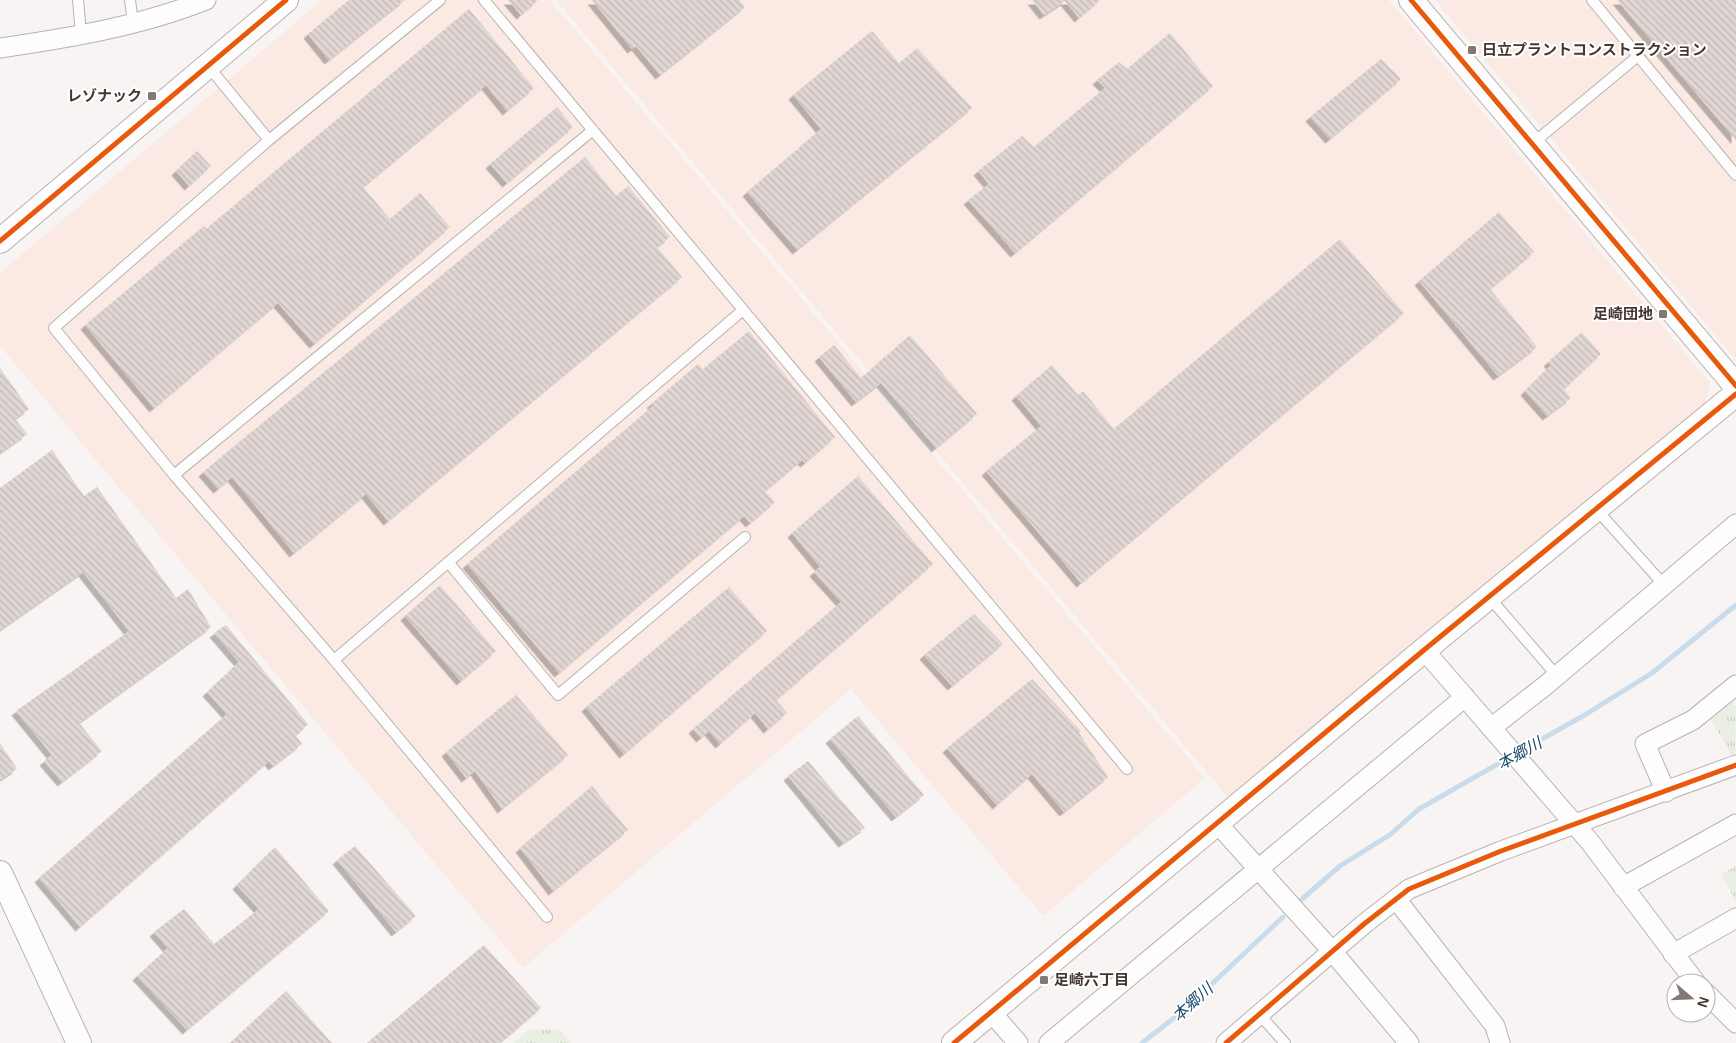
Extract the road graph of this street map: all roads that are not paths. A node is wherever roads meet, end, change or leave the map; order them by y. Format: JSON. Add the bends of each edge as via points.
{"nodes":[{"id":1,"x":78,"y":0,"type":"edge"},
{"id":2,"x":130,"y":0,"type":"edge"},
{"id":3,"x":206,"y":0,"type":"edge"},
{"id":4,"x":286,"y":0,"type":"edge"},
{"id":5,"x":440,"y":0,"type":"edge"},
{"id":6,"x":484,"y":0,"type":"edge"},
{"id":7,"x":1411,"y":0,"type":"edge"},
{"id":8,"x":1592,"y":0,"type":"edge"},
{"id":9,"x":180,"y":5,"type":"edge"},
{"id":10,"x":133,"y":23,"type":"junction"},
{"id":11,"x":81,"y":34,"type":"junction"},
{"id":12,"x":0,"y":48,"type":"edge"},
{"id":13,"x":1638,"y":56,"type":"junction"},
{"id":14,"x":208,"y":66,"type":"junction"},
{"id":15,"x":593,"y":130,"type":"junction"},
{"id":16,"x":269,"y":140,"type":"junction"},
{"id":17,"x":1532,"y":144,"type":"junction"},
{"id":18,"x":1736,"y":175,"type":"edge"},
{"id":19,"x":0,"y":242,"type":"edge"},
{"id":20,"x":743,"y":310,"type":"junction"},
{"id":21,"x":1736,"y":386,"type":"edge"},
{"id":22,"x":1736,"y":394,"type":"edge"},
{"id":23,"x":174,"y":475,"type":"junction"},
{"id":24,"x":1596,"y":509,"type":"junction"},
{"id":25,"x":1736,"y":524,"type":"edge"},
{"id":26,"x":745,"y":537,"type":"dead end"},
{"id":27,"x":448,"y":562,"type":"junction"},
{"id":28,"x":1664,"y":585,"type":"junction"},
{"id":29,"x":1490,"y":597,"type":"junction"},
{"id":30,"x":1424,"y":650,"type":"junction"},
{"id":31,"x":334,"y":660,"type":"junction"},
{"id":32,"x":1557,"y":676,"type":"junction"},
{"id":33,"x":1736,"y":685,"type":"edge"},
{"id":34,"x":1465,"y":697,"type":"junction"},
{"id":35,"x":1491,"y":728,"type":"junction"},
{"id":36,"x":1736,"y":765,"type":"edge"},
{"id":37,"x":1127,"y":769,"type":"dead end"},
{"id":38,"x":1666,"y":792,"type":"junction"},
{"id":39,"x":1217,"y":823,"type":"junction"},
{"id":40,"x":1736,"y":824,"type":"edge"},
{"id":41,"x":1574,"y":825,"type":"junction"},
{"id":42,"x":1257,"y":867,"type":"junction"},
{"id":43,"x":0,"y":873,"type":"edge"},
{"id":44,"x":1623,"y":887,"type":"junction"},
{"id":45,"x":1396,"y":899,"type":"junction"},
{"id":46,"x":547,"y":916,"type":"dead end"},
{"id":47,"x":1736,"y":918,"type":"edge"},
{"id":48,"x":1332,"y":950,"type":"junction"},
{"id":49,"x":1673,"y":954,"type":"junction"},
{"id":50,"x":1688,"y":973,"type":"edge"},
{"id":51,"x":1716,"y":1003,"type":"edge"},
{"id":52,"x":991,"y":1012,"type":"junction"},
{"id":53,"x":1259,"y":1014,"type":"junction"},
{"id":54,"x":1736,"y":1023,"type":"edge"},
{"id":55,"x":79,"y":1043,"type":"edge"},
{"id":56,"x":954,"y":1043,"type":"edge"},
{"id":57,"x":1018,"y":1043,"type":"edge"},
{"id":58,"x":1049,"y":1043,"type":"edge"},
{"id":59,"x":1226,"y":1043,"type":"edge"},
{"id":60,"x":1285,"y":1043,"type":"edge"},
{"id":61,"x":1409,"y":1043,"type":"edge"},
{"id":62,"x":1500,"y":1043,"type":"edge"}],
"edges":[{"from":1,"to":11,"type":"lane"},
{"from":2,"to":10,"type":"lane"},
{"from":3,"to":9,"type":"street"},
{"from":4,"to":14,"type":"street"},
{"from":5,"to":16,"type":"lane"},
{"from":6,"to":15,"type":"lane"},
{"from":7,"to":17,"type":"street"},
{"from":8,"to":13,"type":"lane"},
{"from":9,"to":10,"type":"street"},
{"from":10,"to":11,"type":"street"},
{"from":11,"to":12,"type":"street"},
{"from":13,"to":17,"type":"lane"},
{"from":13,"to":18,"type":"lane"},
{"from":14,"to":16,"type":"lane"},
{"from":14,"to":19,"type":"street"},
{"from":15,"to":20,"type":"lane"},
{"from":15,"to":23,"type":"lane"},
{"from":16,"to":23,"type":"lane","via":[[54,328]]},
{"from":17,"to":21,"type":"street"},
{"from":20,"to":27,"type":"lane"},
{"from":20,"to":37,"type":"lane"},
{"from":22,"to":24,"type":"street"},
{"from":23,"to":31,"type":"lane"},
{"from":24,"to":28,"type":"lane"},
{"from":24,"to":29,"type":"street"},
{"from":25,"to":28,"type":"street"},
{"from":26,"to":27,"type":"lane","via":[[558,695]]},
{"from":27,"to":31,"type":"lane"},
{"from":28,"to":32,"type":"street"},
{"from":29,"to":30,"type":"street"},
{"from":29,"to":32,"type":"lane"},
{"from":30,"to":34,"type":"street"},
{"from":30,"to":39,"type":"street"},
{"from":31,"to":46,"type":"lane"},
{"from":32,"to":35,"type":"street"},
{"from":33,"to":38,"type":"street","via":[[1693,720],[1645,744]]},
{"from":34,"to":35,"type":"street"},
{"from":34,"to":42,"type":"street"},
{"from":35,"to":41,"type":"street"},
{"from":36,"to":38,"type":"street"},
{"from":38,"to":41,"type":"street"},
{"from":39,"to":42,"type":"street"},
{"from":39,"to":52,"type":"street"},
{"from":40,"to":44,"type":"street"},
{"from":41,"to":44,"type":"street"},
{"from":41,"to":45,"type":"street","via":[[1445,873],[1409,889]]},
{"from":42,"to":48,"type":"street"},
{"from":42,"to":58,"type":"street"},
{"from":43,"to":55,"type":"street"},
{"from":44,"to":49,"type":"street"},
{"from":45,"to":48,"type":"street"},
{"from":45,"to":62,"type":"street","via":[[1495,1026]]},
{"from":47,"to":49,"type":"street"},
{"from":48,"to":53,"type":"street"},
{"from":48,"to":61,"type":"street"},
{"from":49,"to":50,"type":"street"},
{"from":51,"to":54,"type":"street"},
{"from":52,"to":56,"type":"street"},
{"from":52,"to":57,"type":"street"},
{"from":53,"to":59,"type":"street"},
{"from":53,"to":60,"type":"lane"}]}
